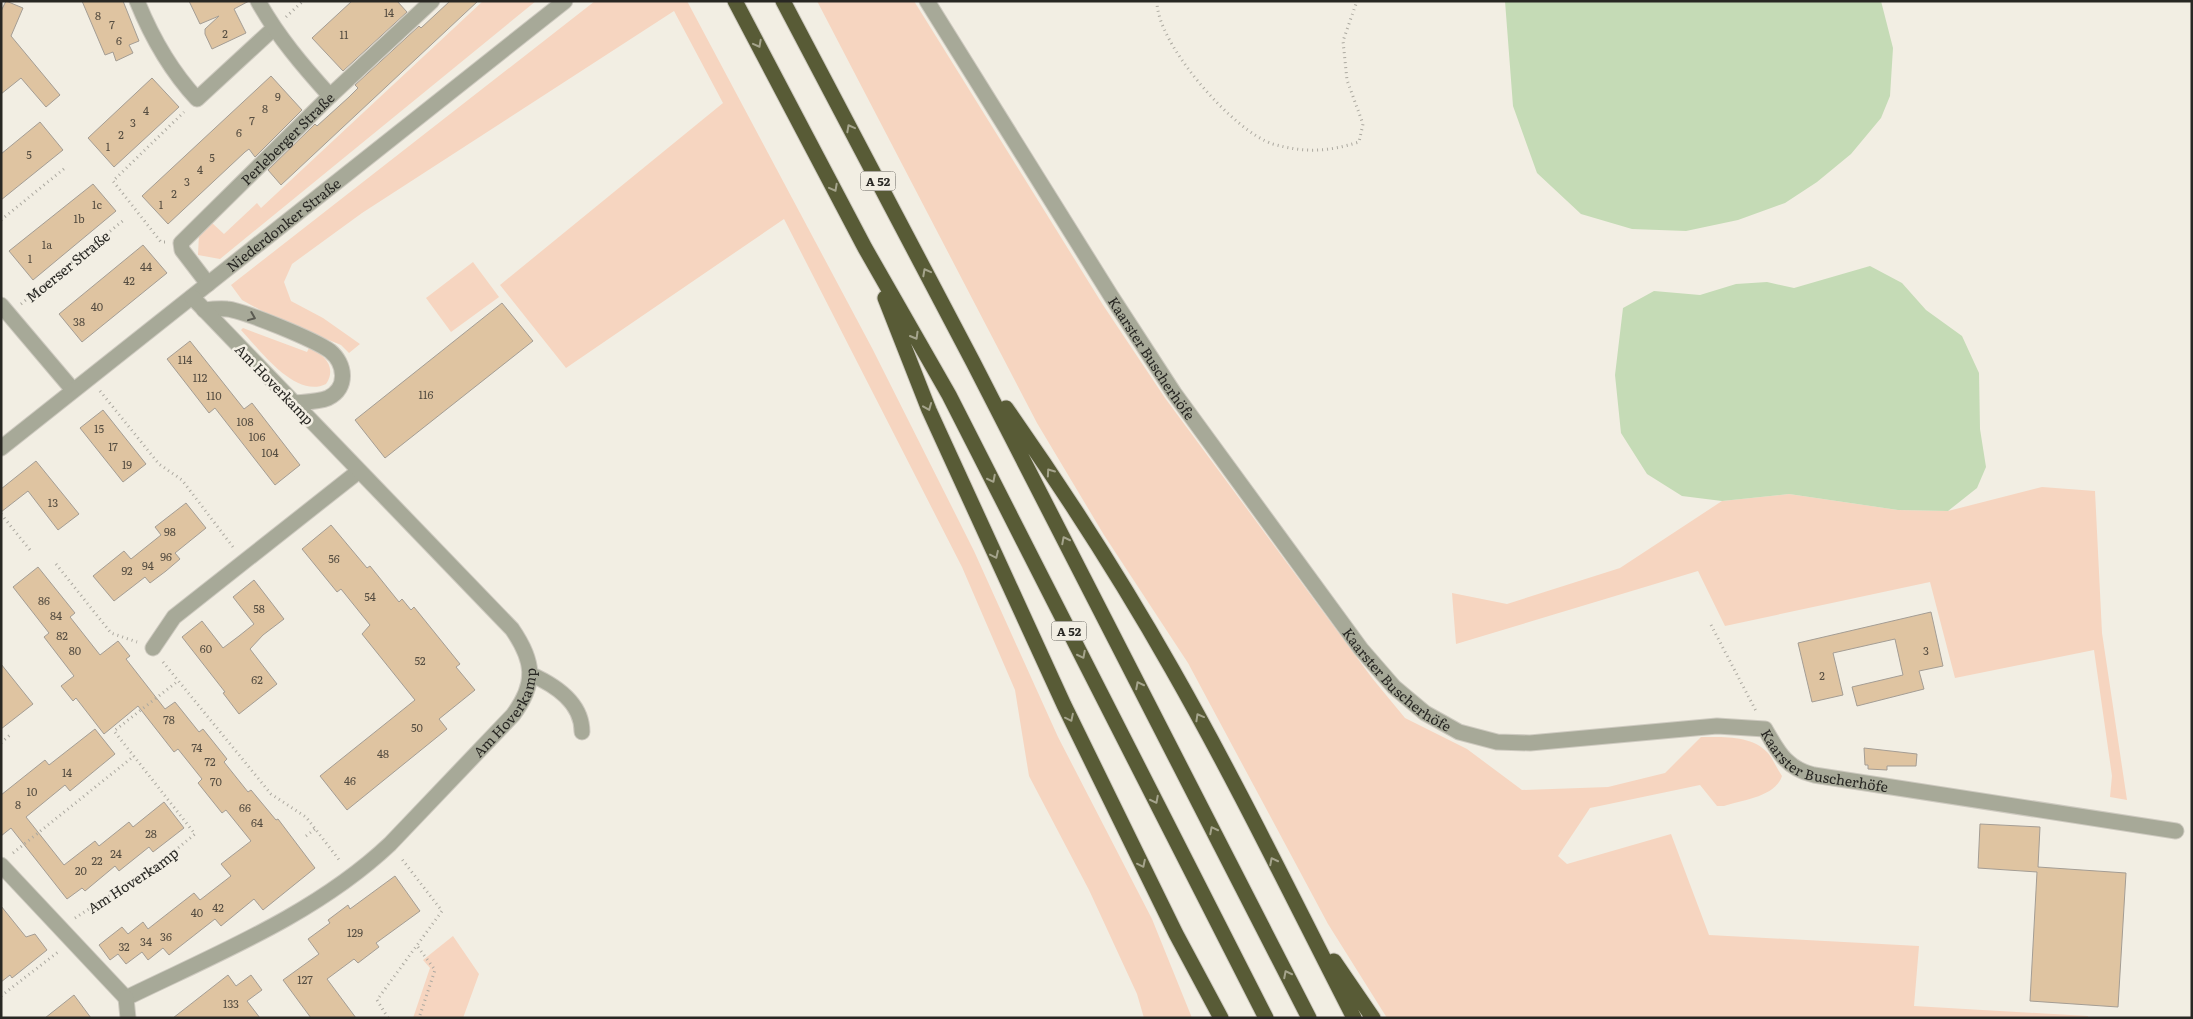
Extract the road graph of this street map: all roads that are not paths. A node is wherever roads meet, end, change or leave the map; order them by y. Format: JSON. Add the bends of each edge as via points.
{"nodes":[{"id":1,"x":137,"y":1,"type":"edge"},
{"id":2,"x":258,"y":1,"type":"edge"},
{"id":3,"x":432,"y":1,"type":"edge"},
{"id":4,"x":565,"y":1,"type":"edge"},
{"id":5,"x":735,"y":1,"type":"edge"},
{"id":6,"x":783,"y":1,"type":"edge"},
{"id":7,"x":927,"y":1,"type":"edge"},
{"id":8,"x":273,"y":29,"type":"junction"},
{"id":9,"x":330,"y":96,"type":"junction"},
{"id":10,"x":865,"y":248,"type":"junction"},
{"id":11,"x":208,"y":284,"type":"junction"},
{"id":12,"x":192,"y":297,"type":"junction"},
{"id":13,"x":5,"y":309,"type":"edge"},
{"id":14,"x":204,"y":310,"type":"junction"},
{"id":15,"x":973,"y":362,"type":"junction"},
{"id":16,"x":73,"y":390,"type":"junction"},
{"id":17,"x":294,"y":403,"type":"junction"},
{"id":18,"x":1,"y":448,"type":"edge"},
{"id":19,"x":359,"y":471,"type":"junction"},
{"id":20,"x":153,"y":648,"type":"road end"},
{"id":21,"x":530,"y":674,"type":"junction"},
{"id":22,"x":582,"y":732,"type":"dead end"},
{"id":23,"x":2176,"y":831,"type":"dead end"},
{"id":24,"x":5,"y":861,"type":"edge"},
{"id":25,"x":1296,"y":904,"type":"junction"},
{"id":26,"x":1176,"y":934,"type":"junction"},
{"id":27,"x":126,"y":998,"type":"junction"},
{"id":28,"x":128,"y":1018,"type":"edge"},
{"id":29,"x":1210,"y":1018,"type":"edge"},
{"id":30,"x":1221,"y":1018,"type":"edge"},
{"id":31,"x":1266,"y":1018,"type":"edge"},
{"id":32,"x":1309,"y":1018,"type":"edge"},
{"id":33,"x":1354,"y":1018,"type":"edge"},
{"id":34,"x":1373,"y":1018,"type":"edge"}],
"edges":[{"from":1,"to":8,"type":"street","via":[[162,54],[197,99]]},
{"from":2,"to":8,"type":"street"},
{"from":3,"to":9,"type":"street","name":"Perleberger Straße"},
{"from":4,"to":11,"type":"street","name":"Niederdonker Straße"},
{"from":5,"to":10,"type":"highway","number":"A 52","one_way":true},
{"from":15,"to":6,"type":"highway","number":"A 52","one_way":true},
{"from":7,"to":23,"type":"street","name":"Kaarster Buscherhöfe","via":[[1174,393],[1361,649],[1394,687],[1425,713],[1459,732],[1496,742],[1530,743],[1717,726],[1765,729],[1781,757],[1800,772]]},
{"from":8,"to":9,"type":"street"},
{"from":9,"to":11,"type":"street","name":"Perleberger Straße","via":[[181,243],[182,250]]},
{"from":10,"to":26,"type":"highway","one_way":true,"via":[[941,436],[1064,705]]},
{"from":10,"to":31,"type":"highway","number":"A 52","one_way":true,"via":[[949,395]]},
{"from":11,"to":12,"type":"street","name":"Niederdonker Straße"},
{"from":12,"to":14,"type":"street","name":"Am Hoverkamp"},
{"from":12,"to":16,"type":"street","name":"Niederdonker Straße"},
{"from":13,"to":16,"type":"street"},
{"from":14,"to":17,"type":"street","name":"Am Hoverkamp"},
{"from":14,"to":17,"type":"street","one_way":true,"via":[[236,311],[314,342],[336,358],[343,377],[334,394],[324,399]]},
{"from":25,"to":15,"type":"highway","one_way":true,"via":[[1172,668],[1061,487]]},
{"from":32,"to":15,"type":"highway","number":"A 52","one_way":true},
{"from":16,"to":18,"type":"street","name":"Niederdonker Straße"},
{"from":17,"to":19,"type":"street","name":"Am Hoverkamp"},
{"from":19,"to":20,"type":"street","via":[[174,617]]},
{"from":19,"to":21,"type":"street","name":"Am Hoverkamp","via":[[512,629],[527,656]]},
{"from":21,"to":22,"type":"street","via":[[557,688],[568,698],[582,720]]},
{"from":21,"to":27,"type":"street","name":"Am Hoverkamp","via":[[526,695],[513,715],[390,844],[352,876],[251,938]]},
{"from":24,"to":27,"type":"street","via":[[60,928]]},
{"from":25,"to":33,"type":"highway"},
{"from":25,"to":34,"type":"highway"},
{"from":26,"to":29,"type":"highway"},
{"from":26,"to":30,"type":"highway"},
{"from":27,"to":28,"type":"street"}]}
